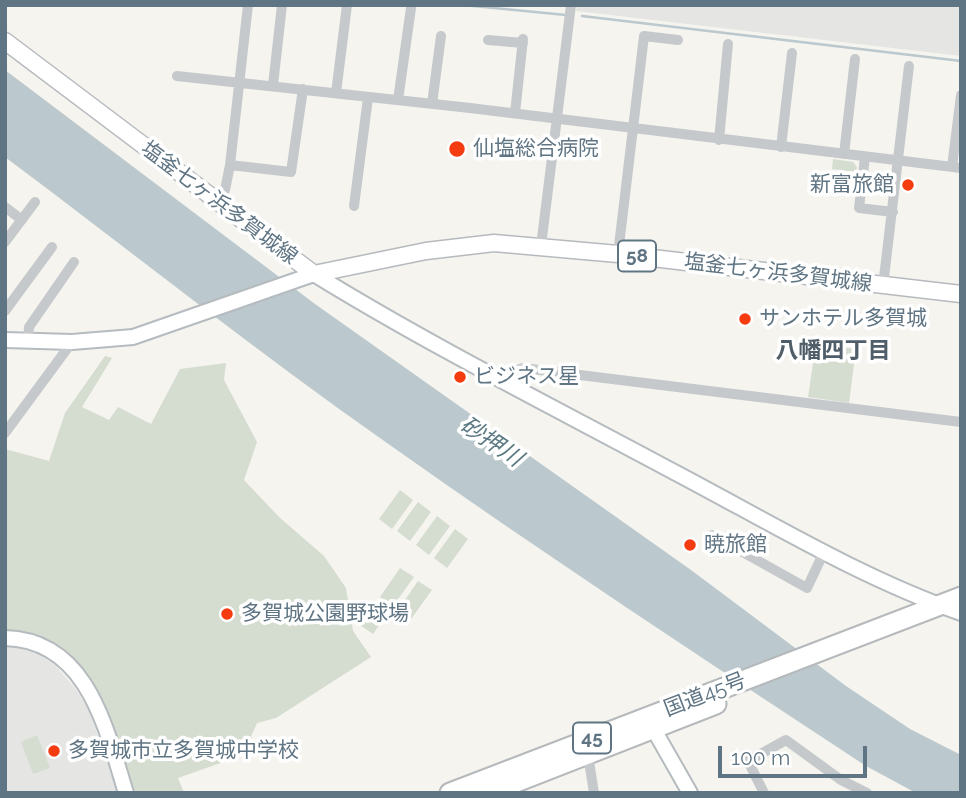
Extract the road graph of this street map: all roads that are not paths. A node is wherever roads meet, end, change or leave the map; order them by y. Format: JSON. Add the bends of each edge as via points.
{"nodes":[{"id":1,"x":248,"y":5,"type":"edge"},
{"id":2,"x":282,"y":5,"type":"edge"},
{"id":3,"x":346,"y":5,"type":"edge"},
{"id":4,"x":571,"y":5,"type":"edge"},
{"id":5,"x":411,"y":8,"type":"dead end"},
{"id":6,"x":441,"y":36,"type":"dead end"},
{"id":7,"x":488,"y":40,"type":"dead end"},
{"id":8,"x":678,"y":40,"type":"dead end"},
{"id":9,"x":5,"y":41,"type":"edge"},
{"id":10,"x":729,"y":44,"type":"dead end"},
{"id":11,"x":792,"y":53,"type":"dead end"},
{"id":12,"x":855,"y":59,"type":"dead end"},
{"id":13,"x":909,"y":66,"type":"dead end"},
{"id":14,"x":177,"y":76,"type":"dead end"},
{"id":15,"x":239,"y":82,"type":"junction"},
{"id":16,"x":273,"y":85,"type":"junction"},
{"id":17,"x":303,"y":89,"type":"junction"},
{"id":18,"x":336,"y":93,"type":"junction"},
{"id":19,"x":961,"y":95,"type":"edge"},
{"id":20,"x":368,"y":98,"type":"junction"},
{"id":21,"x":398,"y":100,"type":"junction"},
{"id":22,"x":432,"y":104,"type":"junction"},
{"id":23,"x":514,"y":113,"type":"junction"},
{"id":24,"x":558,"y":119,"type":"junction"},
{"id":25,"x":634,"y":130,"type":"junction"},
{"id":26,"x":719,"y":140,"type":"junction"},
{"id":27,"x":781,"y":147,"type":"junction"},
{"id":28,"x":844,"y":153,"type":"junction"},
{"id":29,"x":865,"y":157,"type":"junction"},
{"id":30,"x":899,"y":161,"type":"junction"},
{"id":31,"x":230,"y":165,"type":"junction"},
{"id":32,"x":957,"y":168,"type":"edge"},
{"id":33,"x":35,"y":202,"type":"dead end"},
{"id":34,"x":219,"y":203,"type":"junction"},
{"id":35,"x":354,"y":205,"type":"dead end"},
{"id":36,"x":5,"y":207,"type":"edge"},
{"id":37,"x":893,"y":212,"type":"junction"},
{"id":38,"x":22,"y":220,"type":"junction"},
{"id":39,"x":5,"y":242,"type":"edge"},
{"id":40,"x":541,"y":246,"type":"junction"},
{"id":41,"x":52,"y":247,"type":"dead end"},
{"id":42,"x":618,"y":254,"type":"junction"},
{"id":43,"x":74,"y":262,"type":"dead end"},
{"id":44,"x":314,"y":274,"type":"junction"},
{"id":45,"x":883,"y":286,"type":"junction"},
{"id":46,"x":961,"y":295,"type":"edge"},
{"id":47,"x":5,"y":311,"type":"edge"},
{"id":48,"x":5,"y":340,"type":"edge"},
{"id":49,"x":28,"y":341,"type":"junction"},
{"id":50,"x":72,"y":342,"type":"junction"},
{"id":51,"x":496,"y":377,"type":"junction"},
{"id":52,"x":961,"y":422,"type":"edge"},
{"id":53,"x":5,"y":433,"type":"edge"},
{"id":54,"x":712,"y":535,"type":"dead end"},
{"id":55,"x":824,"y":552,"type":"junction"},
{"id":56,"x":955,"y":607,"type":"edge"},
{"id":57,"x":5,"y":638,"type":"edge"},
{"id":58,"x":650,"y":724,"type":"junction"},
{"id":59,"x":588,"y":755,"type":"junction"},
{"id":60,"x":495,"y":787,"type":"edge"},
{"id":61,"x":126,"y":793,"type":"edge"},
{"id":62,"x":450,"y":793,"type":"edge"},
{"id":63,"x":594,"y":793,"type":"edge"},
{"id":64,"x":690,"y":793,"type":"edge"},
{"id":65,"x":764,"y":793,"type":"edge"},
{"id":66,"x":867,"y":793,"type":"edge"}],
"edges":[{"from":1,"to":15,"type":"street"},
{"from":2,"to":16,"type":"street"},
{"from":3,"to":18,"type":"street"},
{"from":4,"to":24,"type":"street"},
{"from":5,"to":21,"type":"street"},
{"from":6,"to":22,"type":"street"},
{"from":7,"to":23,"type":"street","via":[[523,41]]},
{"from":8,"to":25,"type":"street","via":[[644,36]]},
{"from":9,"to":34,"type":"main road","name":"塩釜七ヶ浜多賀城線"},
{"from":10,"to":26,"type":"street"},
{"from":11,"to":27,"type":"street"},
{"from":12,"to":28,"type":"street"},
{"from":13,"to":30,"type":"street"},
{"from":14,"to":15,"type":"street"},
{"from":15,"to":16,"type":"street"},
{"from":15,"to":31,"type":"street"},
{"from":16,"to":17,"type":"street"},
{"from":17,"to":18,"type":"street"},
{"from":17,"to":31,"type":"street","via":[[291,172]]},
{"from":18,"to":20,"type":"street"},
{"from":19,"to":32,"type":"street"},
{"from":20,"to":21,"type":"street"},
{"from":20,"to":35,"type":"street"},
{"from":21,"to":22,"type":"street"},
{"from":22,"to":23,"type":"street"},
{"from":23,"to":24,"type":"street"},
{"from":24,"to":25,"type":"street"},
{"from":24,"to":40,"type":"street"},
{"from":25,"to":26,"type":"street"},
{"from":25,"to":42,"type":"street"},
{"from":26,"to":27,"type":"street"},
{"from":27,"to":28,"type":"street"},
{"from":28,"to":29,"type":"street"},
{"from":29,"to":30,"type":"street"},
{"from":29,"to":37,"type":"street","via":[[859,208]]},
{"from":30,"to":32,"type":"street"},
{"from":30,"to":37,"type":"street"},
{"from":31,"to":34,"type":"street"},
{"from":33,"to":38,"type":"street"},
{"from":34,"to":44,"type":"main road","name":"塩釜七ヶ浜多賀城線"},
{"from":36,"to":38,"type":"street"},
{"from":37,"to":45,"type":"street"},
{"from":38,"to":39,"type":"street"},
{"from":40,"to":42,"type":"main road","name":"塩釜七ヶ浜多賀城線","number":"58"},
{"from":40,"to":44,"type":"main road","name":"塩釜七ヶ浜多賀城線","number":"58","via":[[451,246]]},
{"from":41,"to":47,"type":"street"},
{"from":42,"to":45,"type":"main road","name":"塩釜七ヶ浜多賀城線","number":"58"},
{"from":43,"to":49,"type":"street","via":[[29,327]]},
{"from":44,"to":50,"type":"street","via":[[133,337]]},
{"from":44,"to":51,"type":"street"},
{"from":45,"to":46,"type":"main road","name":"塩釜七ヶ浜多賀城線","number":"58"},
{"from":48,"to":49,"type":"street"},
{"from":49,"to":50,"type":"street"},
{"from":50,"to":53,"type":"street"},
{"from":51,"to":52,"type":"street","via":[[523,368]]},
{"from":51,"to":55,"type":"street"},
{"from":54,"to":55,"type":"street","via":[[807,588]]},
{"from":55,"to":56,"type":"street"},
{"from":56,"to":58,"type":"highway","name":"国道45号","number":"45"},
{"from":57,"to":61,"type":"street","via":[[49,648],[75,672],[100,713]]},
{"from":58,"to":59,"type":"highway","name":"国道45号","number":"45"},
{"from":58,"to":60,"type":"highway","name":"国道45号","number":"45"},
{"from":58,"to":64,"type":"street"},
{"from":59,"to":60,"type":"highway","name":"国道45号","number":"45"},
{"from":59,"to":63,"type":"street"},
{"from":60,"to":62,"type":"highway","name":"国道45号","number":"45"},
{"from":65,"to":66,"type":"street","via":[[748,761],[786,740]]}]}
